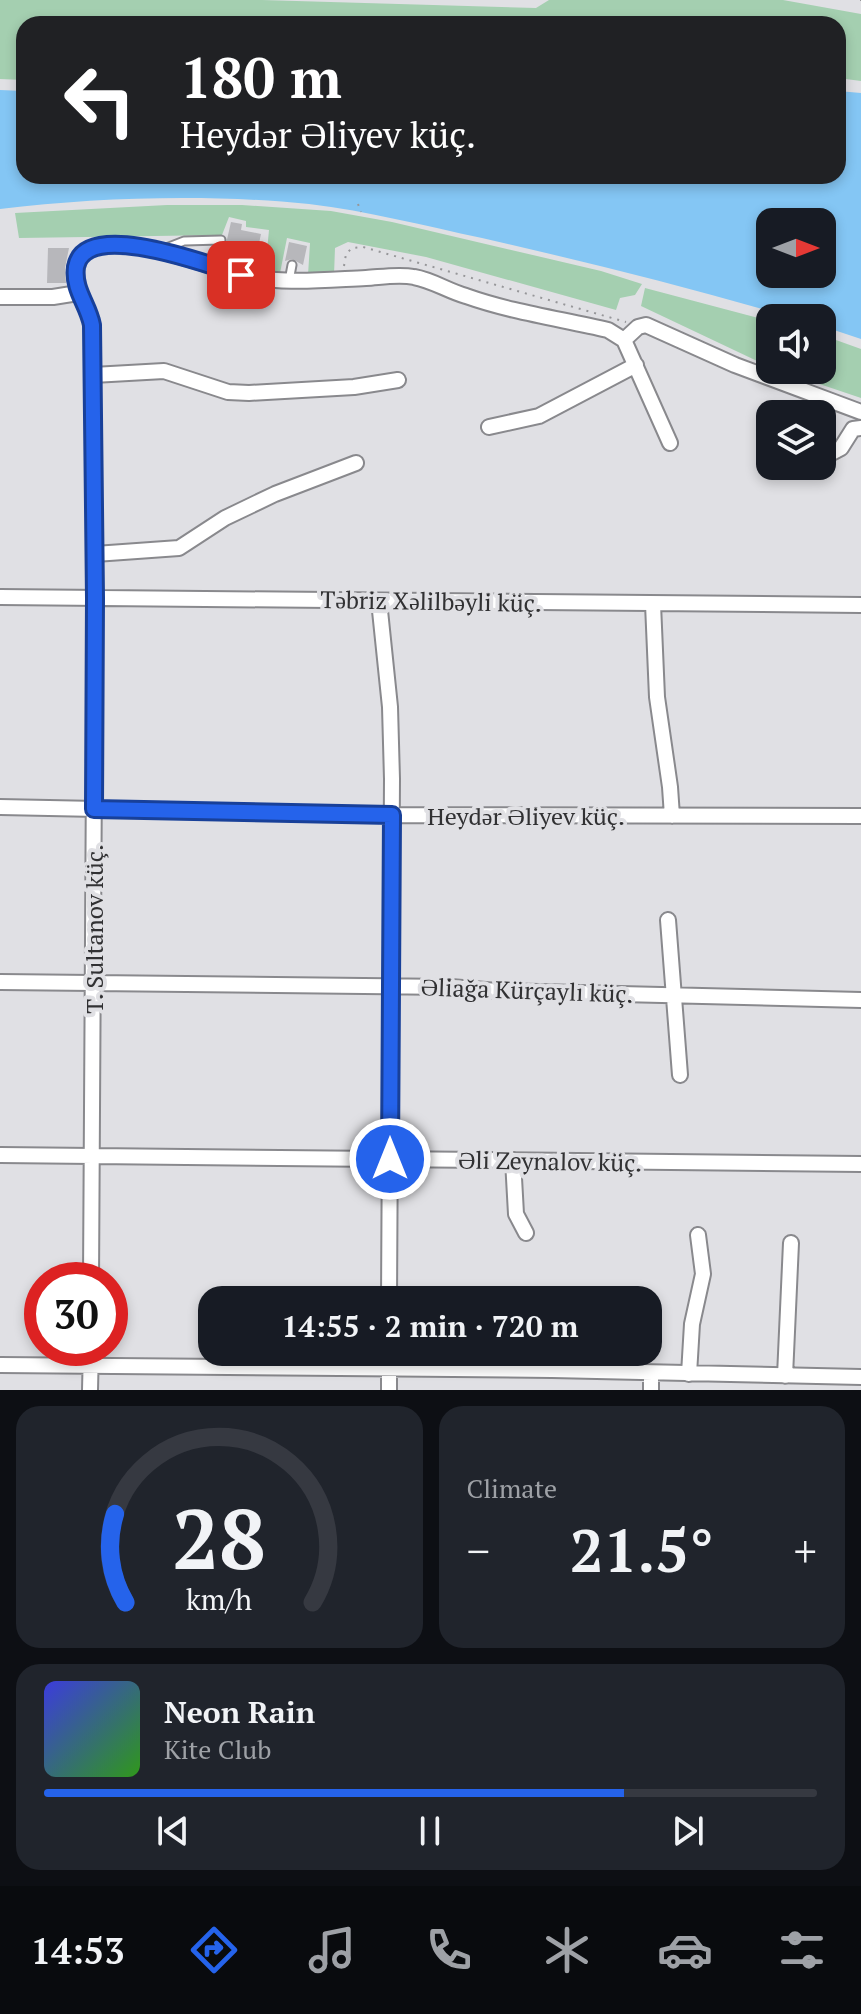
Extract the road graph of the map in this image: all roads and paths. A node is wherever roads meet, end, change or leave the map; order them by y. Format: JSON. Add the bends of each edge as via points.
{"nodes":[{"id":1,"x":358,"y":204,"type":"dead end"},
{"id":2,"x":361,"y":212,"type":"dead end"},
{"id":3,"x":221,"y":240,"type":"dead end"},
{"id":4,"x":159,"y":251,"type":"junction"},
{"id":5,"x":292,"y":265,"type":"dead end"},
{"id":6,"x":343,"y":279,"type":"junction"},
{"id":7,"x":289,"y":281,"type":"junction"},
{"id":8,"x":78,"y":293,"type":"junction"},
{"id":9,"x":0,"y":297,"type":"edge"},
{"id":10,"x":638,"y":327,"type":"junction"},
{"id":11,"x":624,"y":340,"type":"junction"},
{"id":12,"x":636,"y":365,"type":"junction"},
{"id":13,"x":93,"y":375,"type":"junction"},
{"id":14,"x":398,"y":380,"type":"dead end"},
{"id":15,"x":861,"y":412,"type":"edge"},
{"id":16,"x":489,"y":427,"type":"dead end"},
{"id":17,"x":861,"y":428,"type":"edge"},
{"id":18,"x":670,"y":443,"type":"dead end"},
{"id":19,"x":836,"y":451,"type":"edge"},
{"id":20,"x":356,"y":463,"type":"dead end"},
{"id":21,"x":95,"y":554,"type":"junction"},
{"id":22,"x":0,"y":597,"type":"edge"},
{"id":23,"x":95,"y":598,"type":"junction"},
{"id":24,"x":379,"y":601,"type":"junction"},
{"id":25,"x":653,"y":604,"type":"junction"},
{"id":26,"x":861,"y":605,"type":"edge"},
{"id":27,"x":0,"y":807,"type":"edge"},
{"id":28,"x":94,"y":809,"type":"junction"},
{"id":29,"x":392,"y":815,"type":"junction"},
{"id":30,"x":672,"y":816,"type":"junction"},
{"id":31,"x":861,"y":816,"type":"edge"},
{"id":32,"x":668,"y":920,"type":"dead end"},
{"id":33,"x":0,"y":982,"type":"edge"},
{"id":34,"x":94,"y":985,"type":"junction"},
{"id":35,"x":391,"y":986,"type":"junction"},
{"id":36,"x":673,"y":994,"type":"junction"},
{"id":37,"x":861,"y":1000,"type":"edge"},
{"id":38,"x":680,"y":1075,"type":"dead end"},
{"id":39,"x":0,"y":1155,"type":"edge"},
{"id":40,"x":92,"y":1156,"type":"junction"},
{"id":41,"x":390,"y":1159,"type":"junction"},
{"id":42,"x":513,"y":1160,"type":"junction"},
{"id":43,"x":861,"y":1164,"type":"edge"},
{"id":44,"x":526,"y":1233,"type":"dead end"},
{"id":45,"x":698,"y":1235,"type":"dead end"},
{"id":46,"x":791,"y":1243,"type":"dead end"},
{"id":47,"x":91,"y":1262,"type":"edge"},
{"id":48,"x":389,"y":1286,"type":"edge"},
{"id":49,"x":0,"y":1365,"type":"edge"},
{"id":50,"x":389,"y":1366,"type":"edge"},
{"id":51,"x":552,"y":1366,"type":"edge"},
{"id":52,"x":90,"y":1367,"type":"junction"},
{"id":53,"x":389,"y":1370,"type":"junction"},
{"id":54,"x":552,"y":1370,"type":"junction"},
{"id":55,"x":651,"y":1373,"type":"junction"},
{"id":56,"x":689,"y":1374,"type":"junction"},
{"id":57,"x":785,"y":1376,"type":"junction"},
{"id":58,"x":861,"y":1377,"type":"edge"},
{"id":59,"x":90,"y":1390,"type":"edge"},
{"id":60,"x":389,"y":1390,"type":"edge"},
{"id":61,"x":651,"y":1390,"type":"edge"}],
"edges":[{"from":1,"to":2,"type":"path"},
{"from":3,"to":4,"type":"lane","via":[[184,241]]},
{"from":4,"to":7,"type":"street","via":[[241,275]]},
{"from":4,"to":8,"type":"street","via":[[114,244],[85,252],[76,268]]},
{"from":5,"to":7,"type":"lane"},
{"from":6,"to":7,"type":"street"},
{"from":6,"to":10,"type":"path","via":[[346,254],[363,247]]},
{"from":6,"to":11,"type":"street","via":[[415,277],[464,296],[608,330]]},
{"from":8,"to":9,"type":"street"},
{"from":8,"to":13,"type":"street","name":"T. Sultanov küç.","via":[[90,314]]},
{"from":10,"to":11,"type":"street"},
{"from":10,"to":15,"type":"street","via":[[655,328],[735,365]]},
{"from":11,"to":12,"type":"street"},
{"from":12,"to":16,"type":"street","via":[[539,416]]},
{"from":12,"to":18,"type":"street"},
{"from":13,"to":14,"type":"street","via":[[164,371],[220,390],[249,393]]},
{"from":13,"to":21,"type":"street","name":"T. Sultanov küç."},
{"from":17,"to":19,"type":"street","via":[[853,429]]},
{"from":20,"to":21,"type":"street","via":[[225,518],[179,548]]},
{"from":21,"to":23,"type":"street","name":"T. Sultanov küç."},
{"from":22,"to":23,"type":"street","name":"Təbriz Xəlilbəyli küç."},
{"from":23,"to":24,"type":"street","name":"Təbriz Xəlilbəyli küç."},
{"from":23,"to":28,"type":"street","name":"T. Sultanov küç."},
{"from":24,"to":25,"type":"street","name":"Təbriz Xəlilbəyli küç."},
{"from":24,"to":29,"type":"street","via":[[390,707]]},
{"from":25,"to":26,"type":"street","name":"Təbriz Xəlilbəyli küç."},
{"from":25,"to":30,"type":"street","via":[[654,665]]},
{"from":27,"to":28,"type":"street","name":"Heydər Əliyev küç."},
{"from":28,"to":29,"type":"street","name":"Heydər Əliyev küç."},
{"from":28,"to":34,"type":"street","name":"T. Sultanov küç."},
{"from":29,"to":30,"type":"street","name":"Heydər Əliyev küç."},
{"from":29,"to":35,"type":"street"},
{"from":30,"to":31,"type":"street","name":"Heydər Əliyev küç."},
{"from":32,"to":36,"type":"street"},
{"from":33,"to":34,"type":"street","name":"Əliağa Kürçaylı küç."},
{"from":34,"to":35,"type":"street","name":"Əliağa Kürçaylı küç."},
{"from":34,"to":40,"type":"street","name":"T. Sultanov küç."},
{"from":35,"to":36,"type":"street","name":"Əliağa Kürçaylı küç."},
{"from":35,"to":41,"type":"street"},
{"from":36,"to":37,"type":"street","name":"Əliağa Kürçaylı küç."},
{"from":36,"to":38,"type":"street"},
{"from":39,"to":40,"type":"street","name":"Əli Zeynalov küç."},
{"from":40,"to":41,"type":"street","name":"Əli Zeynalov küç."},
{"from":40,"to":47,"type":"street","name":"T. Sultanov küç."},
{"from":41,"to":42,"type":"street","name":"Əli Zeynalov küç."},
{"from":41,"to":48,"type":"street"},
{"from":42,"to":43,"type":"street","name":"Əli Zeynalov küç."},
{"from":42,"to":44,"type":"street","via":[[516,1214]]},
{"from":45,"to":56,"type":"street","via":[[702,1290],[692,1324]]},
{"from":46,"to":57,"type":"street"},
{"from":49,"to":52,"type":"street"},
{"from":50,"to":53,"type":"street"},
{"from":51,"to":54,"type":"street"},
{"from":52,"to":53,"type":"street"},
{"from":52,"to":59,"type":"street"},
{"from":53,"to":54,"type":"street"},
{"from":53,"to":60,"type":"street"},
{"from":54,"to":55,"type":"street"},
{"from":55,"to":56,"type":"street"},
{"from":55,"to":61,"type":"street"},
{"from":56,"to":57,"type":"street"},
{"from":57,"to":58,"type":"street"}]}
